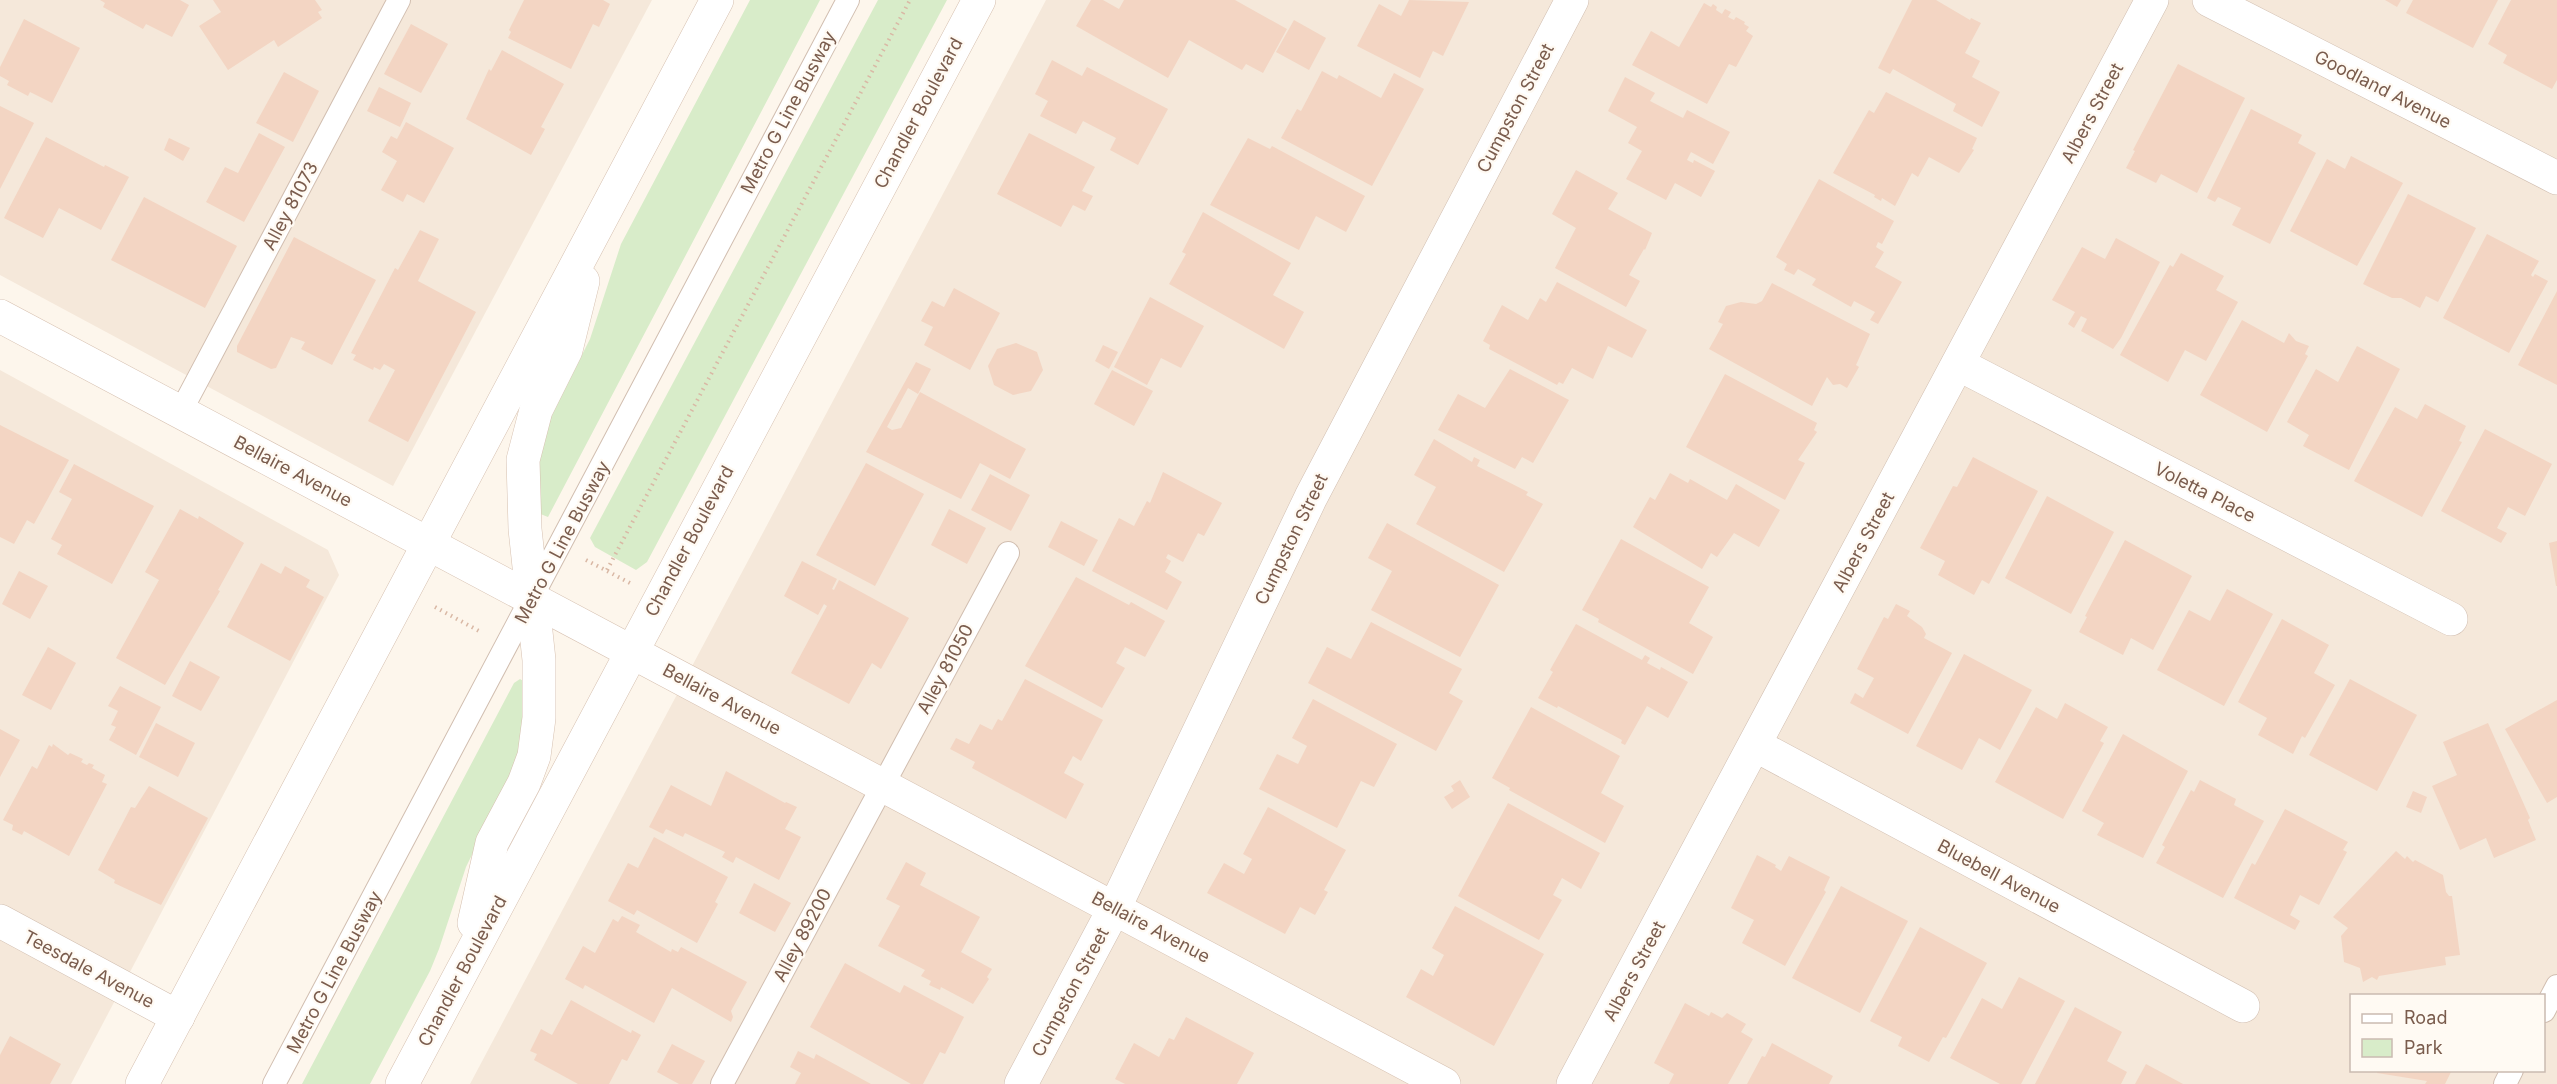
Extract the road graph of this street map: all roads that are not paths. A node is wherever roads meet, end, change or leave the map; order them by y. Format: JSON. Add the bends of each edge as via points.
{"nodes":[{"id":1,"x":399,"y":0,"type":"edge"},
{"id":2,"x":717,"y":0,"type":"edge"},
{"id":3,"x":848,"y":0,"type":"edge"},
{"id":4,"x":979,"y":0,"type":"edge"},
{"id":5,"x":1572,"y":0,"type":"edge"},
{"id":6,"x":2152,"y":0,"type":"edge"},
{"id":7,"x":2209,"y":0,"type":"edge"},
{"id":8,"x":2557,"y":178,"type":"edge"},
{"id":9,"x":595,"y":230,"type":"junction"},
{"id":10,"x":0,"y":316,"type":"edge"},
{"id":11,"x":1958,"y":364,"type":"junction"},
{"id":12,"x":181,"y":411,"type":"junction"},
{"id":13,"x":430,"y":544,"type":"junction"},
{"id":14,"x":1008,"y":553,"type":"dead end"},
{"id":15,"x":532,"y":598,"type":"junction"},
{"id":16,"x":2451,"y":619,"type":"dead end"},
{"id":17,"x":632,"y":650,"type":"junction"},
{"id":18,"x":1755,"y":745,"type":"junction"},
{"id":19,"x":882,"y":786,"type":"junction"},
{"id":20,"x":1115,"y":908,"type":"junction"},
{"id":21,"x":0,"y":921,"type":"edge"},
{"id":22,"x":465,"y":966,"type":"junction"},
{"id":23,"x":2557,"y":986,"type":"edge"},
{"id":24,"x":2243,"y":1006,"type":"dead end"},
{"id":25,"x":2545,"y":1009,"type":"edge"},
{"id":26,"x":178,"y":1017,"type":"junction"},
{"id":27,"x":142,"y":1084,"type":"edge"},
{"id":28,"x":274,"y":1084,"type":"edge"},
{"id":29,"x":402,"y":1084,"type":"edge"},
{"id":30,"x":722,"y":1084,"type":"edge"},
{"id":31,"x":1021,"y":1084,"type":"edge"},
{"id":32,"x":1444,"y":1084,"type":"edge"},
{"id":33,"x":1574,"y":1084,"type":"edge"}],
"edges":[{"from":1,"to":12,"type":"lane","name":"Alley 81073"},
{"from":2,"to":9,"type":"street"},
{"from":3,"to":15,"type":"lane","name":"Metro G Line Busway"},
{"from":4,"to":17,"type":"street","name":"Chandler Boulevard"},
{"from":5,"to":20,"type":"street","name":"Cumpston Street","via":[[1311,497]]},
{"from":6,"to":11,"type":"street","name":"Albers Street"},
{"from":7,"to":8,"type":"street","name":"Goodland Avenue"},
{"from":9,"to":13,"type":"street"},
{"from":9,"to":15,"type":"street","via":[[566,350],[536,410],[523,460]]},
{"from":10,"to":12,"type":"street","name":"Bellaire Avenue"},
{"from":11,"to":16,"type":"street","name":"Voletta Place"},
{"from":11,"to":18,"type":"street","name":"Albers Street"},
{"from":12,"to":13,"type":"street","name":"Bellaire Avenue"},
{"from":13,"to":15,"type":"street","name":"Bellaire Avenue"},
{"from":13,"to":26,"type":"street"},
{"from":14,"to":19,"type":"lane","name":"Alley 81050"},
{"from":15,"to":17,"type":"street","name":"Bellaire Avenue"},
{"from":15,"to":22,"type":"street","via":[[539,674],[534,756],[492,843]]},
{"from":15,"to":28,"type":"lane","name":"Metro G Line Busway"},
{"from":17,"to":19,"type":"street","name":"Bellaire Avenue"},
{"from":17,"to":22,"type":"street","name":"Chandler Boulevard"},
{"from":18,"to":24,"type":"street","name":"Bluebell Avenue"},
{"from":18,"to":33,"type":"street","name":"Albers Street"},
{"from":19,"to":20,"type":"street","name":"Bellaire Avenue"},
{"from":19,"to":30,"type":"lane","name":"Alley 89200"},
{"from":20,"to":31,"type":"street","name":"Cumpston Street"},
{"from":20,"to":32,"type":"street","name":"Bellaire Avenue"},
{"from":21,"to":26,"type":"street","name":"Teesdale Avenue"},
{"from":22,"to":29,"type":"street","name":"Chandler Boulevard"},
{"from":23,"to":25,"type":"lane"},
{"from":26,"to":27,"type":"street"}]}
